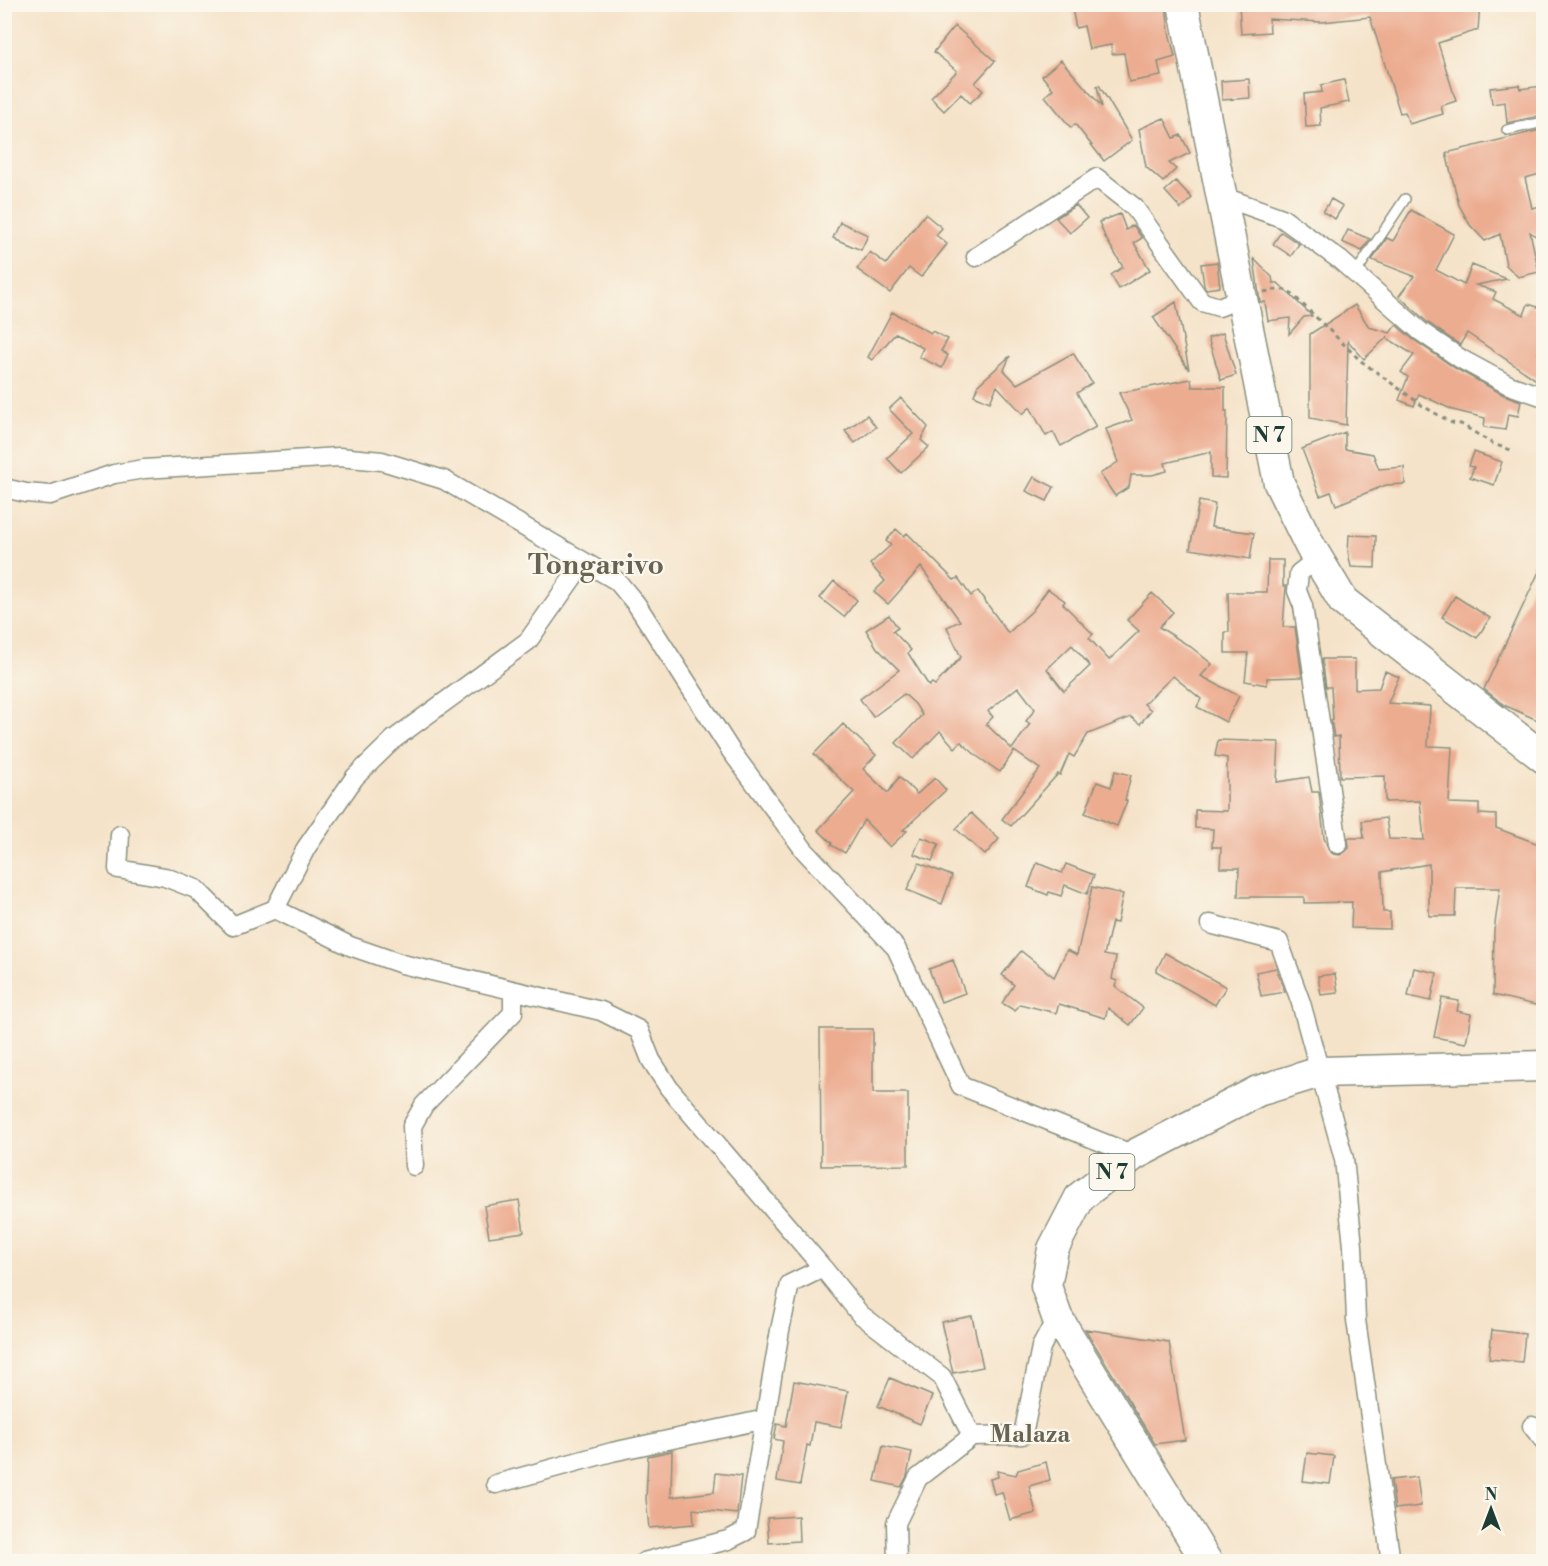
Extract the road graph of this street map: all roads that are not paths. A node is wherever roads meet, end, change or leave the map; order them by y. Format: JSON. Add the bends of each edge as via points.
{"nodes":[{"id":1,"x":1183,"y":4,"type":"edge"},
{"id":2,"x":1544,"y":122,"type":"edge"},
{"id":3,"x":1507,"y":130,"type":"dead end"},
{"id":4,"x":1221,"y":196,"type":"junction"},
{"id":5,"x":1405,"y":199,"type":"dead end"},
{"id":6,"x":976,"y":257,"type":"dead end"},
{"id":7,"x":1355,"y":274,"type":"junction"},
{"id":8,"x":1241,"y":298,"type":"junction"},
{"id":9,"x":1544,"y":397,"type":"edge"},
{"id":10,"x":4,"y":488,"type":"edge"},
{"id":11,"x":1317,"y":559,"type":"junction"},
{"id":12,"x":582,"y":563,"type":"junction"},
{"id":13,"x":1544,"y":758,"type":"edge"},
{"id":14,"x":120,"y":835,"type":"dead end"},
{"id":15,"x":1338,"y":844,"type":"dead end"},
{"id":16,"x":275,"y":909,"type":"junction"},
{"id":17,"x":1210,"y":924,"type":"dead end"},
{"id":18,"x":513,"y":991,"type":"junction"},
{"id":19,"x":1544,"y":1066,"type":"edge"},
{"id":20,"x":1320,"y":1072,"type":"junction"},
{"id":21,"x":1134,"y":1155,"type":"junction"},
{"id":22,"x":414,"y":1166,"type":"dead end"},
{"id":23,"x":823,"y":1268,"type":"junction"},
{"id":24,"x":1057,"y":1317,"type":"junction"},
{"id":25,"x":766,"y":1419,"type":"junction"},
{"id":26,"x":1532,"y":1426,"type":"dead end"},
{"id":27,"x":972,"y":1436,"type":"junction"},
{"id":28,"x":1544,"y":1441,"type":"edge"},
{"id":29,"x":496,"y":1484,"type":"dead end"},
{"id":30,"x":644,"y":1562,"type":"edge"},
{"id":31,"x":897,"y":1562,"type":"edge"},
{"id":32,"x":1207,"y":1562,"type":"edge"},
{"id":33,"x":1392,"y":1562,"type":"edge"}],
"edges":[{"from":1,"to":4,"type":"main road","number":"N 7"},
{"from":2,"to":3,"type":"lane"},
{"from":4,"to":7,"type":"street","via":[[1282,218]]},
{"from":4,"to":8,"type":"main road","number":"N 7"},
{"from":5,"to":7,"type":"lane"},
{"from":6,"to":8,"type":"street","via":[[1097,178],[1134,207],[1202,302],[1219,307]]},
{"from":7,"to":9,"type":"street","via":[[1420,331],[1461,359],[1509,385]]},
{"from":8,"to":11,"type":"main road","number":"N 7","via":[[1279,483]]},
{"from":10,"to":12,"type":"street","via":[[50,495],[114,474],[144,469],[339,457],[382,461],[444,480]]},
{"from":11,"to":13,"type":"main road","number":"N 7","via":[[1343,601]]},
{"from":11,"to":15,"type":"street","via":[[1299,573],[1297,591],[1303,606]]},
{"from":12,"to":16,"type":"street","via":[[528,641],[394,739],[355,777],[306,848]]},
{"from":12,"to":21,"type":"street","via":[[617,581],[637,605],[731,751],[805,851],[896,948],[961,1086]]},
{"from":14,"to":16,"type":"street","via":[[118,869],[165,877],[196,889],[233,926]]},
{"from":16,"to":18,"type":"street","via":[[350,946],[402,964]]},
{"from":17,"to":20,"type":"street","via":[[1279,942]]},
{"from":18,"to":22,"type":"street","via":[[513,1013],[424,1106],[412,1126]]},
{"from":18,"to":23,"type":"street","via":[[601,1011],[639,1030],[651,1060],[669,1088]]},
{"from":19,"to":20,"type":"main road","number":"N 7"},
{"from":20,"to":21,"type":"main road","number":"N 7","via":[[1258,1091]]},
{"from":20,"to":33,"type":"street","via":[[1344,1159],[1356,1320]]},
{"from":21,"to":24,"type":"main road","number":"N 7","via":[[1080,1197],[1053,1249],[1046,1286]]},
{"from":23,"to":25,"type":"street","via":[[790,1284]]},
{"from":23,"to":27,"type":"street","via":[[860,1314],[942,1377]]},
{"from":24,"to":27,"type":"street","via":[[1041,1347],[1023,1435]]},
{"from":24,"to":32,"type":"main road","number":"N 7"},
{"from":25,"to":29,"type":"street","via":[[612,1452]]},
{"from":25,"to":30,"type":"street","via":[[746,1530],[728,1540]]},
{"from":26,"to":28,"type":"street"},
{"from":27,"to":31,"type":"street","via":[[918,1478],[896,1523]]}]}
